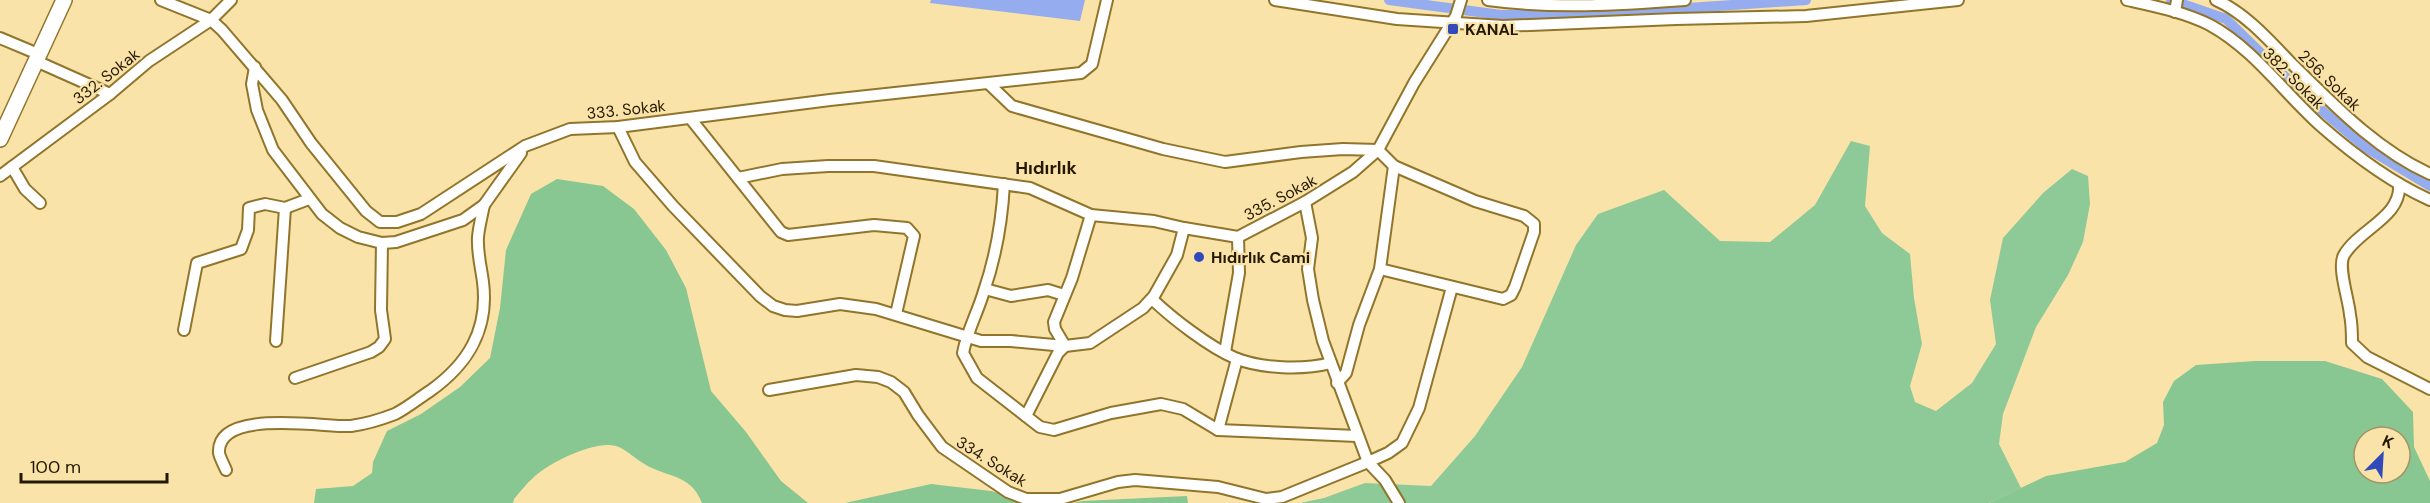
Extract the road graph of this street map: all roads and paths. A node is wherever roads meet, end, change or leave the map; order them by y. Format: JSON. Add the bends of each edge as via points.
{"nodes":[{"id":1,"x":54,"y":0,"type":"edge"},
{"id":2,"x":64,"y":0,"type":"edge"},
{"id":3,"x":161,"y":0,"type":"edge"},
{"id":4,"x":231,"y":0,"type":"edge"},
{"id":5,"x":1107,"y":0,"type":"edge"},
{"id":6,"x":1275,"y":0,"type":"edge"},
{"id":7,"x":1488,"y":0,"type":"edge"},
{"id":8,"x":1684,"y":0,"type":"edge"},
{"id":9,"x":1958,"y":0,"type":"edge"},
{"id":10,"x":2127,"y":0,"type":"edge"},
{"id":11,"x":2216,"y":0,"type":"edge"},
{"id":12,"x":1461,"y":2,"type":"edge"},
{"id":13,"x":2176,"y":8,"type":"edge"},
{"id":14,"x":1454,"y":19,"type":"junction"},
{"id":15,"x":212,"y":20,"type":"junction"},
{"id":16,"x":0,"y":38,"type":"edge"},
{"id":17,"x":33,"y":56,"type":"junction"},
{"id":18,"x":255,"y":67,"type":"junction"},
{"id":19,"x":989,"y":84,"type":"junction"},
{"id":20,"x":110,"y":94,"type":"junction"},
{"id":21,"x":690,"y":118,"type":"junction"},
{"id":22,"x":0,"y":120,"type":"edge"},
{"id":23,"x":618,"y":127,"type":"junction"},
{"id":24,"x":0,"y":139,"type":"edge"},
{"id":25,"x":525,"y":146,"type":"junction"},
{"id":26,"x":1378,"y":150,"type":"junction"},
{"id":27,"x":1394,"y":166,"type":"junction"},
{"id":28,"x":12,"y":167,"type":"junction"},
{"id":29,"x":2430,"y":174,"type":"edge"},
{"id":30,"x":0,"y":176,"type":"edge"},
{"id":31,"x":738,"y":178,"type":"junction"},
{"id":32,"x":1004,"y":184,"type":"junction"},
{"id":33,"x":2399,"y":184,"type":"junction"},
{"id":34,"x":309,"y":200,"type":"junction"},
{"id":35,"x":2430,"y":200,"type":"edge"},
{"id":36,"x":1305,"y":202,"type":"junction"},
{"id":37,"x":40,"y":203,"type":"dead end"},
{"id":38,"x":484,"y":205,"type":"junction"},
{"id":39,"x":285,"y":208,"type":"junction"},
{"id":40,"x":1091,"y":214,"type":"junction"},
{"id":41,"x":1184,"y":228,"type":"junction"},
{"id":42,"x":1238,"y":237,"type":"junction"},
{"id":43,"x":382,"y":243,"type":"junction"},
{"id":44,"x":1380,"y":269,"type":"junction"},
{"id":45,"x":1452,"y":287,"type":"junction"},
{"id":46,"x":985,"y":289,"type":"junction"},
{"id":47,"x":1064,"y":295,"type":"junction"},
{"id":48,"x":1152,"y":299,"type":"junction"},
{"id":49,"x":896,"y":314,"type":"junction"},
{"id":50,"x":183,"y":330,"type":"dead end"},
{"id":51,"x":966,"y":337,"type":"junction"},
{"id":52,"x":276,"y":341,"type":"dead end"},
{"id":53,"x":1065,"y":346,"type":"junction"},
{"id":54,"x":1225,"y":352,"type":"junction"},
{"id":55,"x":1237,"y":359,"type":"junction"},
{"id":56,"x":1331,"y":363,"type":"junction"},
{"id":57,"x":295,"y":378,"type":"dead end"},
{"id":58,"x":1337,"y":383,"type":"junction"},
{"id":59,"x":2430,"y":389,"type":"edge"},
{"id":60,"x":769,"y":390,"type":"dead end"},
{"id":61,"x":1026,"y":416,"type":"junction"},
{"id":62,"x":1218,"y":430,"type":"junction"},
{"id":63,"x":1357,"y":436,"type":"junction"},
{"id":64,"x":1368,"y":462,"type":"junction"},
{"id":65,"x":226,"y":470,"type":"dead end"},
{"id":66,"x":1399,"y":503,"type":"edge"}],
"edges":[{"from":1,"to":17,"type":"main road"},
{"from":2,"to":17,"type":"main road"},
{"from":3,"to":15,"type":"street"},
{"from":4,"to":15,"type":"street","name":"332. Sokak"},
{"from":5,"to":19,"type":"street","name":"333. Sokak","via":[[1092,64],[1081,73]]},
{"from":6,"to":14,"type":"street","via":[[1397,19]]},
{"from":7,"to":8,"type":"street","via":[[1602,7]]},
{"from":9,"to":14,"type":"street","via":[[1806,16],[1503,26]]},
{"from":10,"to":13,"type":"street","name":"382. Sokak"},
{"from":11,"to":29,"type":"street","name":"256. Sokak","via":[[2257,29],[2354,123],[2402,159]]},
{"from":12,"to":14,"type":"street","name":"335. Sokak"},
{"from":13,"to":33,"type":"street","name":"382. Sokak","via":[[2210,25],[2244,50],[2321,126],[2372,168]]},
{"from":14,"to":26,"type":"street","name":"335. Sokak"},
{"from":15,"to":18,"type":"street","name":"333. Sokak"},
{"from":15,"to":20,"type":"street","name":"332. Sokak","via":[[149,61]]},
{"from":16,"to":17,"type":"street"},
{"from":17,"to":20,"type":"street"},
{"from":17,"to":22,"type":"main road"},
{"from":17,"to":24,"type":"main road"},
{"from":18,"to":25,"type":"street","name":"333. Sokak","via":[[311,143],[366,211],[380,222],[397,222],[421,214]]},
{"from":18,"to":34,"type":"street","via":[[252,84],[257,110],[273,150]]},
{"from":19,"to":21,"type":"street","name":"333. Sokak","via":[[830,99]]},
{"from":19,"to":26,"type":"street","via":[[1012,106],[1163,149],[1225,162],[1333,150]]},
{"from":20,"to":28,"type":"street","name":"332. Sokak"},
{"from":21,"to":23,"type":"street","name":"333. Sokak"},
{"from":21,"to":31,"type":"street"},
{"from":23,"to":25,"type":"street","name":"333. Sokak","via":[[570,129]]},
{"from":23,"to":49,"type":"street","via":[[635,162],[673,206],[773,306],[785,310],[840,304]]},
{"from":25,"to":38,"type":"street"},
{"from":26,"to":27,"type":"street"},
{"from":26,"to":36,"type":"street","name":"335. Sokak","via":[[1353,172]]},
{"from":27,"to":44,"type":"street"},
{"from":27,"to":45,"type":"street","via":[[1475,201],[1524,216],[1533,224],[1534,232],[1511,295],[1503,299]]},
{"from":28,"to":30,"type":"street","name":"332. Sokak"},
{"from":28,"to":37,"type":"street","via":[[25,189]]},
{"from":31,"to":32,"type":"street","name":"335. Sokak","via":[[782,169],[874,166]]},
{"from":31,"to":49,"type":"street","via":[[781,232],[788,235],[874,225],[907,228],[914,236]]},
{"from":32,"to":40,"type":"street","name":"335. Sokak","via":[[1030,188]]},
{"from":32,"to":46,"type":"street","via":[[1002,219]]},
{"from":33,"to":35,"type":"street","name":"382. Sokak"},
{"from":33,"to":59,"type":"street","via":[[2395,206],[2343,256],[2352,343],[2367,357]]},
{"from":34,"to":39,"type":"street"},
{"from":34,"to":43,"type":"street","via":[[340,228]]},
{"from":36,"to":42,"type":"street","name":"335. Sokak"},
{"from":36,"to":56,"type":"street","via":[[1312,238],[1308,269],[1313,300]]},
{"from":38,"to":43,"type":"street","via":[[463,220]]},
{"from":38,"to":65,"type":"street","via":[[478,237],[483,312],[470,353],[458,368],[397,413],[375,421],[350,426],[303,422],[253,425],[232,430],[222,440],[219,453]]},
{"from":39,"to":50,"type":"street","via":[[265,204],[249,208],[248,230],[241,249],[197,263]]},
{"from":39,"to":52,"type":"street"},
{"from":40,"to":41,"type":"street","name":"335. Sokak"},
{"from":40,"to":47,"type":"street"},
{"from":41,"to":42,"type":"street","name":"335. Sokak"},
{"from":41,"to":48,"type":"street","via":[[1177,255]]},
{"from":42,"to":54,"type":"street","via":[[1239,273]]},
{"from":43,"to":57,"type":"street","via":[[381,310],[385,339],[371,352]]},
{"from":44,"to":45,"type":"street"},
{"from":44,"to":58,"type":"street","via":[[1346,373]]},
{"from":45,"to":64,"type":"street","name":"334. Sokak","via":[[1409,431],[1402,443]]},
{"from":46,"to":47,"type":"street","via":[[1011,296],[1048,290]]},
{"from":46,"to":51,"type":"street"},
{"from":47,"to":53,"type":"street","via":[[1054,322]]},
{"from":48,"to":53,"type":"street","via":[[1090,343]]},
{"from":48,"to":54,"type":"street"},
{"from":49,"to":51,"type":"street"},
{"from":51,"to":53,"type":"street"},
{"from":51,"to":61,"type":"street","via":[[963,353],[977,378]]},
{"from":53,"to":61,"type":"street"},
{"from":54,"to":55,"type":"street"},
{"from":55,"to":56,"type":"street","via":[[1287,368]]},
{"from":55,"to":62,"type":"street"},
{"from":56,"to":58,"type":"street"},
{"from":58,"to":63,"type":"street"},
{"from":60,"to":64,"type":"street","name":"334. Sokak","via":[[856,375],[891,382],[904,392],[942,447],[1008,492],[1036,500],[1060,499],[1135,480],[1218,487],[1266,499]]},
{"from":61,"to":62,"type":"street","via":[[1040,427],[1054,430],[1111,413],[1161,404],[1183,410]]},
{"from":62,"to":63,"type":"street"},
{"from":63,"to":64,"type":"street"},
{"from":64,"to":66,"type":"street"}]}
